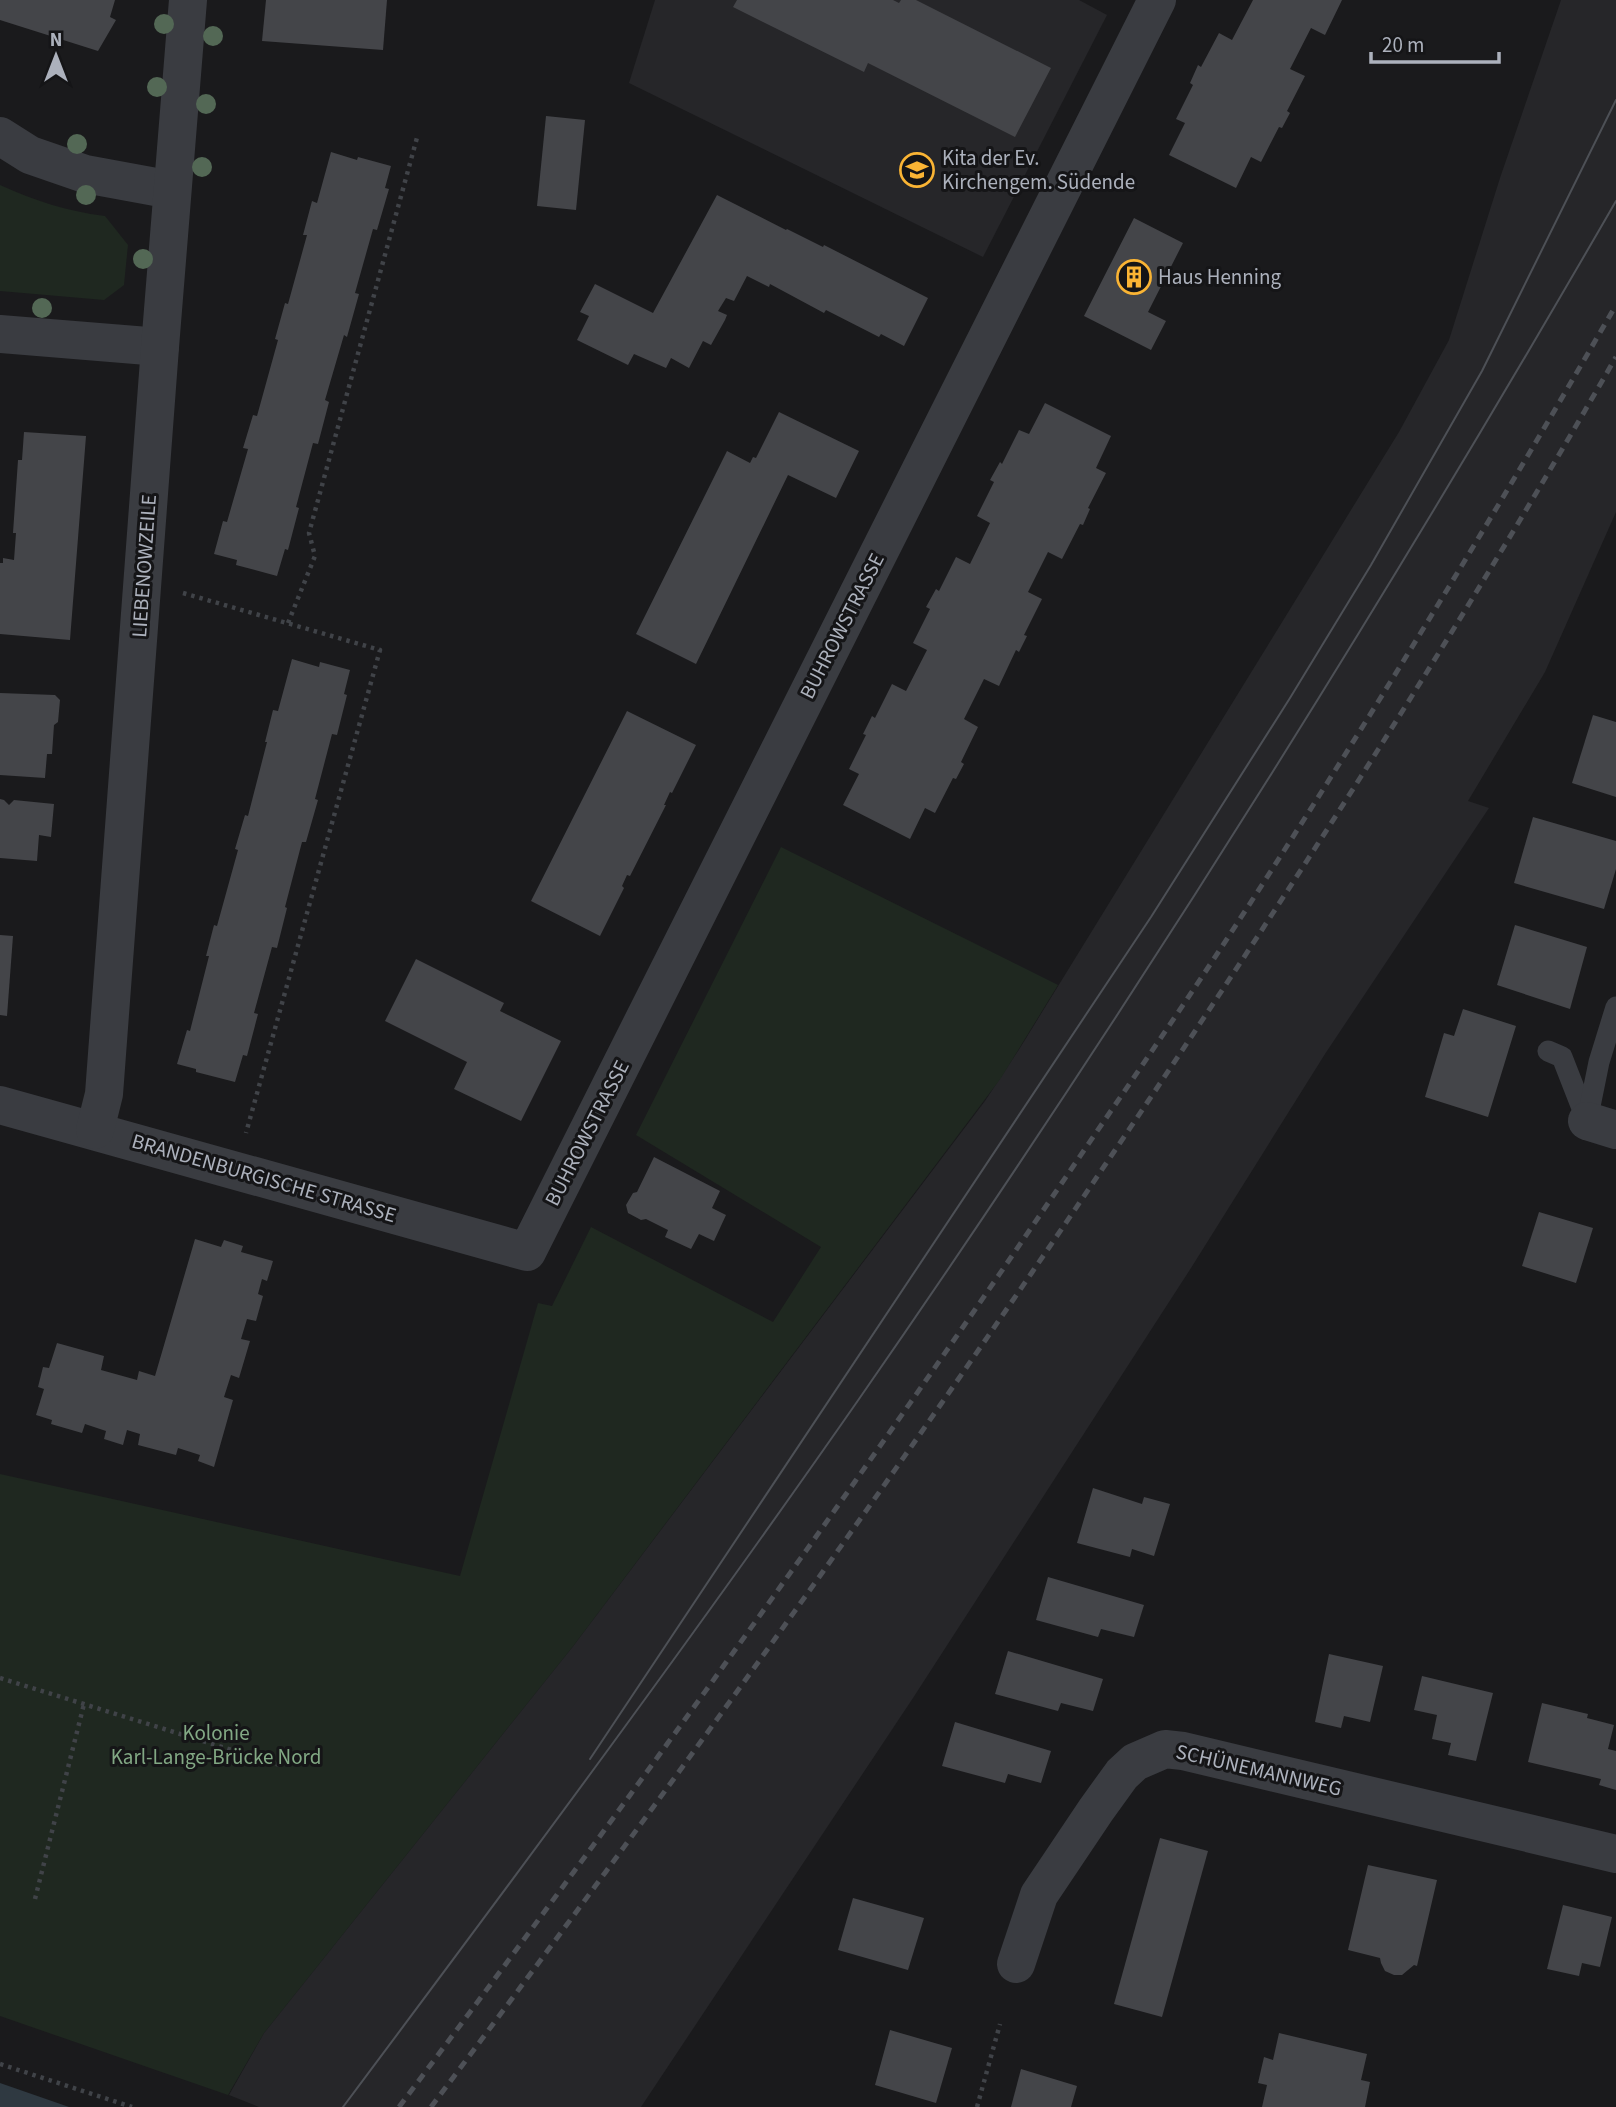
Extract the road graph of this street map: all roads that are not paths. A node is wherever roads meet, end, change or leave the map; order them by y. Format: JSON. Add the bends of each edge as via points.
{"nodes":[{"id":1,"x":188,"y":0,"type":"edge"},
{"id":2,"x":1157,"y":0,"type":"edge"},
{"id":3,"x":0,"y":136,"type":"edge"},
{"id":4,"x":172,"y":190,"type":"junction"},
{"id":5,"x":0,"y":334,"type":"edge"},
{"id":6,"x":160,"y":347,"type":"junction"},
{"id":7,"x":1616,"y":1007,"type":"edge"},
{"id":8,"x":1548,"y":1051,"type":"dead end"},
{"id":9,"x":0,"y":1105,"type":"edge"},
{"id":10,"x":1601,"y":1126,"type":"edge"},
{"id":11,"x":95,"y":1130,"type":"junction"},
{"id":12,"x":527,"y":1252,"type":"joint"},
{"id":13,"x":1616,"y":1854,"type":"edge"},
{"id":14,"x":1016,"y":1964,"type":"dead end"}],
"edges":[{"from":1,"to":4,"type":"street","name":"LIEBENOWZEILE"},
{"from":2,"to":12,"type":"street","name":"BUHROWSTRASSE"},
{"from":3,"to":4,"type":"street","via":[[30,155],[85,174]]},
{"from":4,"to":6,"type":"street","name":"LIEBENOWZEILE"},
{"from":5,"to":6,"type":"street"},
{"from":6,"to":11,"type":"street","name":"LIEBENOWZEILE","via":[[104,1094]]},
{"from":7,"to":10,"type":"lane","via":[[1599,1062]]},
{"from":8,"to":10,"type":"lane","via":[[1562,1058]]},
{"from":9,"to":11,"type":"street","name":"BRANDENBURGISCHE STRASSE"},
{"from":11,"to":12,"type":"street","name":"BRANDENBURGISCHE STRASSE"},
{"from":13,"to":14,"type":"street","name":"SCHÜNEMANNWEG","via":[[1165,1749],[1135,1762],[1096,1810],[1039,1895]]}]}
